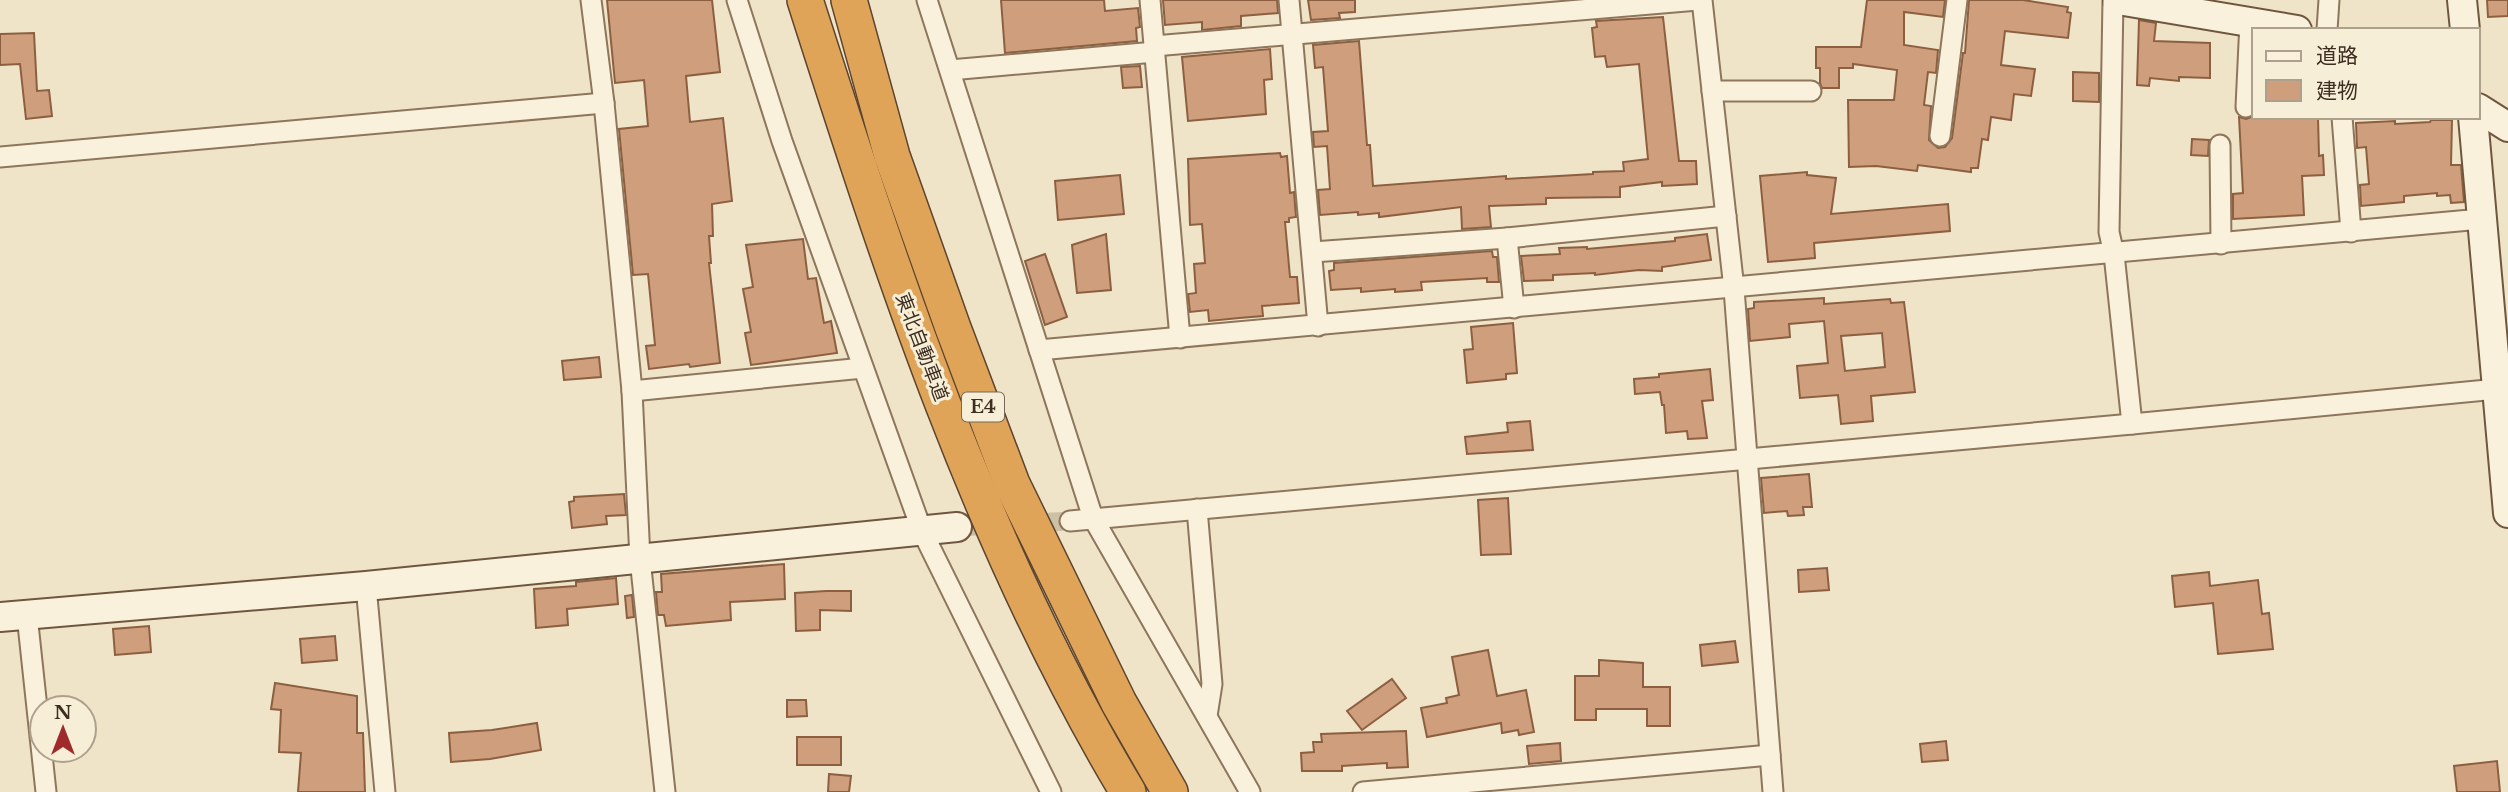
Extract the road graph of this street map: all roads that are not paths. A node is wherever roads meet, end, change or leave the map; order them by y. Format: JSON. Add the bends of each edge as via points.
{"nodes":[{"id":1,"x":590,"y":0,"type":"edge"},
{"id":2,"x":737,"y":0,"type":"edge"},
{"id":3,"x":788,"y":0,"type":"edge"},
{"id":4,"x":805,"y":0,"type":"edge"},
{"id":5,"x":849,"y":0,"type":"edge"},
{"id":6,"x":866,"y":0,"type":"edge"},
{"id":7,"x":927,"y":0,"type":"edge"},
{"id":8,"x":1150,"y":0,"type":"edge"},
{"id":9,"x":1289,"y":0,"type":"edge"},
{"id":10,"x":1700,"y":0,"type":"edge"},
{"id":11,"x":1957,"y":0,"type":"edge"},
{"id":12,"x":2113,"y":0,"type":"edge"},
{"id":13,"x":2118,"y":0,"type":"edge"},
{"id":14,"x":2329,"y":0,"type":"edge"},
{"id":15,"x":2462,"y":0,"type":"edge"},
{"id":16,"x":2243,"y":14,"type":"edge"},
{"id":17,"x":2290,"y":28,"type":"edge"},
{"id":18,"x":2327,"y":28,"type":"edge"},
{"id":19,"x":2465,"y":28,"type":"edge"},
{"id":20,"x":1293,"y":34,"type":"junction"},
{"id":21,"x":1155,"y":49,"type":"junction"},
{"id":22,"x":950,"y":70,"type":"junction"},
{"id":23,"x":1712,"y":91,"type":"junction"},
{"id":24,"x":1811,"y":91,"type":"dead end"},
{"id":25,"x":604,"y":103,"type":"junction"},
{"id":26,"x":2246,"y":107,"type":"dead end"},
{"id":27,"x":2480,"y":109,"type":"edge"},
{"id":28,"x":2342,"y":119,"type":"edge"},
{"id":29,"x":2473,"y":119,"type":"edge"},
{"id":30,"x":2508,"y":127,"type":"edge"},
{"id":31,"x":1940,"y":135,"type":"dead end"},
{"id":32,"x":2220,"y":145,"type":"dead end"},
{"id":33,"x":0,"y":157,"type":"edge"},
{"id":34,"x":1726,"y":216,"type":"junction"},
{"id":35,"x":2481,"y":219,"type":"junction"},
{"id":36,"x":2351,"y":232,"type":"junction"},
{"id":37,"x":1507,"y":238,"type":"junction"},
{"id":38,"x":2221,"y":244,"type":"junction"},
{"id":39,"x":1313,"y":252,"type":"junction"},
{"id":40,"x":2113,"y":254,"type":"junction"},
{"id":41,"x":1734,"y":289,"type":"junction"},
{"id":42,"x":1514,"y":309,"type":"junction"},
{"id":43,"x":1318,"y":326,"type":"junction"},
{"id":44,"x":953,"y":328,"type":"junction"},
{"id":45,"x":915,"y":331,"type":"junction"},
{"id":46,"x":1180,"y":338,"type":"junction"},
{"id":47,"x":1039,"y":350,"type":"junction"},
{"id":48,"x":863,"y":368,"type":"junction"},
{"id":49,"x":2502,"y":389,"type":"edge"},
{"id":50,"x":632,"y":391,"type":"junction"},
{"id":51,"x":2132,"y":424,"type":"junction"},
{"id":52,"x":1747,"y":458,"type":"junction"},
{"id":53,"x":1197,"y":509,"type":"junction"},
{"id":54,"x":2508,"y":513,"type":"edge"},
{"id":55,"x":1093,"y":518,"type":"junction"},
{"id":56,"x":1070,"y":521,"type":"tunnel mouth"},
{"id":57,"x":957,"y":527,"type":"tunnel mouth"},
{"id":58,"x":922,"y":531,"type":"junction"},
{"id":59,"x":640,"y":559,"type":"junction"},
{"id":60,"x":366,"y":586,"type":"junction"},
{"id":61,"x":14,"y":616,"type":"edge"},
{"id":62,"x":1207,"y":716,"type":"junction"},
{"id":63,"x":1770,"y":755,"type":"junction"},
{"id":64,"x":46,"y":792,"type":"edge"},
{"id":65,"x":385,"y":792,"type":"edge"},
{"id":66,"x":664,"y":792,"type":"edge"},
{"id":67,"x":1051,"y":792,"type":"edge"},
{"id":68,"x":1128,"y":792,"type":"edge"},
{"id":69,"x":1170,"y":792,"type":"edge"},
{"id":70,"x":1250,"y":792,"type":"edge"},
{"id":71,"x":1363,"y":792,"type":"edge"},
{"id":72,"x":1773,"y":792,"type":"edge"}],
"edges":[{"from":1,"to":25,"type":"street"},
{"from":2,"to":48,"type":"street"},
{"from":3,"to":45,"type":"highway","via":[[837,163]]},
{"from":4,"to":45,"type":"highway","name":"東北自動車道","number":"E4"},
{"from":5,"to":44,"type":"highway","name":"東北自動車道","number":"E4","via":[[892,156]]},
{"from":6,"to":44,"type":"highway"},
{"from":7,"to":22,"type":"street"},
{"from":8,"to":21,"type":"street"},
{"from":9,"to":20,"type":"street"},
{"from":10,"to":20,"type":"street"},
{"from":10,"to":23,"type":"street"},
{"from":11,"to":31,"type":"street"},
{"from":12,"to":40,"type":"street","via":[[2109,232]]},
{"from":13,"to":16,"type":"street"},
{"from":14,"to":18,"type":"street"},
{"from":15,"to":19,"type":"street"},
{"from":16,"to":17,"type":"street"},
{"from":16,"to":26,"type":"street"},
{"from":20,"to":21,"type":"street"},
{"from":20,"to":39,"type":"street"},
{"from":21,"to":22,"type":"street"},
{"from":21,"to":46,"type":"street"},
{"from":22,"to":47,"type":"street"},
{"from":23,"to":24,"type":"street"},
{"from":23,"to":34,"type":"street"},
{"from":25,"to":33,"type":"street"},
{"from":25,"to":50,"type":"street"},
{"from":27,"to":30,"type":"street"},
{"from":28,"to":36,"type":"street"},
{"from":29,"to":35,"type":"street"},
{"from":32,"to":38,"type":"street"},
{"from":34,"to":37,"type":"street"},
{"from":34,"to":41,"type":"street"},
{"from":35,"to":36,"type":"street"},
{"from":35,"to":49,"type":"street"},
{"from":36,"to":38,"type":"street"},
{"from":37,"to":39,"type":"street"},
{"from":37,"to":42,"type":"street"},
{"from":38,"to":40,"type":"street"},
{"from":39,"to":43,"type":"street"},
{"from":40,"to":41,"type":"street"},
{"from":40,"to":51,"type":"street"},
{"from":41,"to":42,"type":"street"},
{"from":41,"to":52,"type":"street"},
{"from":42,"to":43,"type":"street"},
{"from":43,"to":46,"type":"street"},
{"from":44,"to":69,"type":"highway","name":"東北自動車道","number":"E4","via":[[1012,484],[1119,703]]},
{"from":45,"to":68,"type":"highway","name":"東北自動車道","number":"E4","via":[[1026,602],[1088,726]]},
{"from":46,"to":47,"type":"street"},
{"from":47,"to":55,"type":"street"},
{"from":48,"to":50,"type":"street"},
{"from":48,"to":58,"type":"street"},
{"from":49,"to":51,"type":"street"},
{"from":49,"to":54,"type":"street"},
{"from":50,"to":59,"type":"street"},
{"from":51,"to":52,"type":"street"},
{"from":52,"to":53,"type":"street"},
{"from":52,"to":63,"type":"street"},
{"from":53,"to":55,"type":"street"},
{"from":53,"to":62,"type":"street","via":[[1212,684]]},
{"from":55,"to":56,"type":"street"},
{"from":55,"to":62,"type":"street"},
{"from":57,"to":58,"type":"street"},
{"from":58,"to":59,"type":"street"},
{"from":58,"to":67,"type":"street"},
{"from":59,"to":60,"type":"street"},
{"from":59,"to":66,"type":"street"},
{"from":60,"to":61,"type":"street"},
{"from":60,"to":65,"type":"street"},
{"from":61,"to":64,"type":"street"},
{"from":62,"to":70,"type":"street"},
{"from":63,"to":71,"type":"street"},
{"from":63,"to":72,"type":"street"}]}
